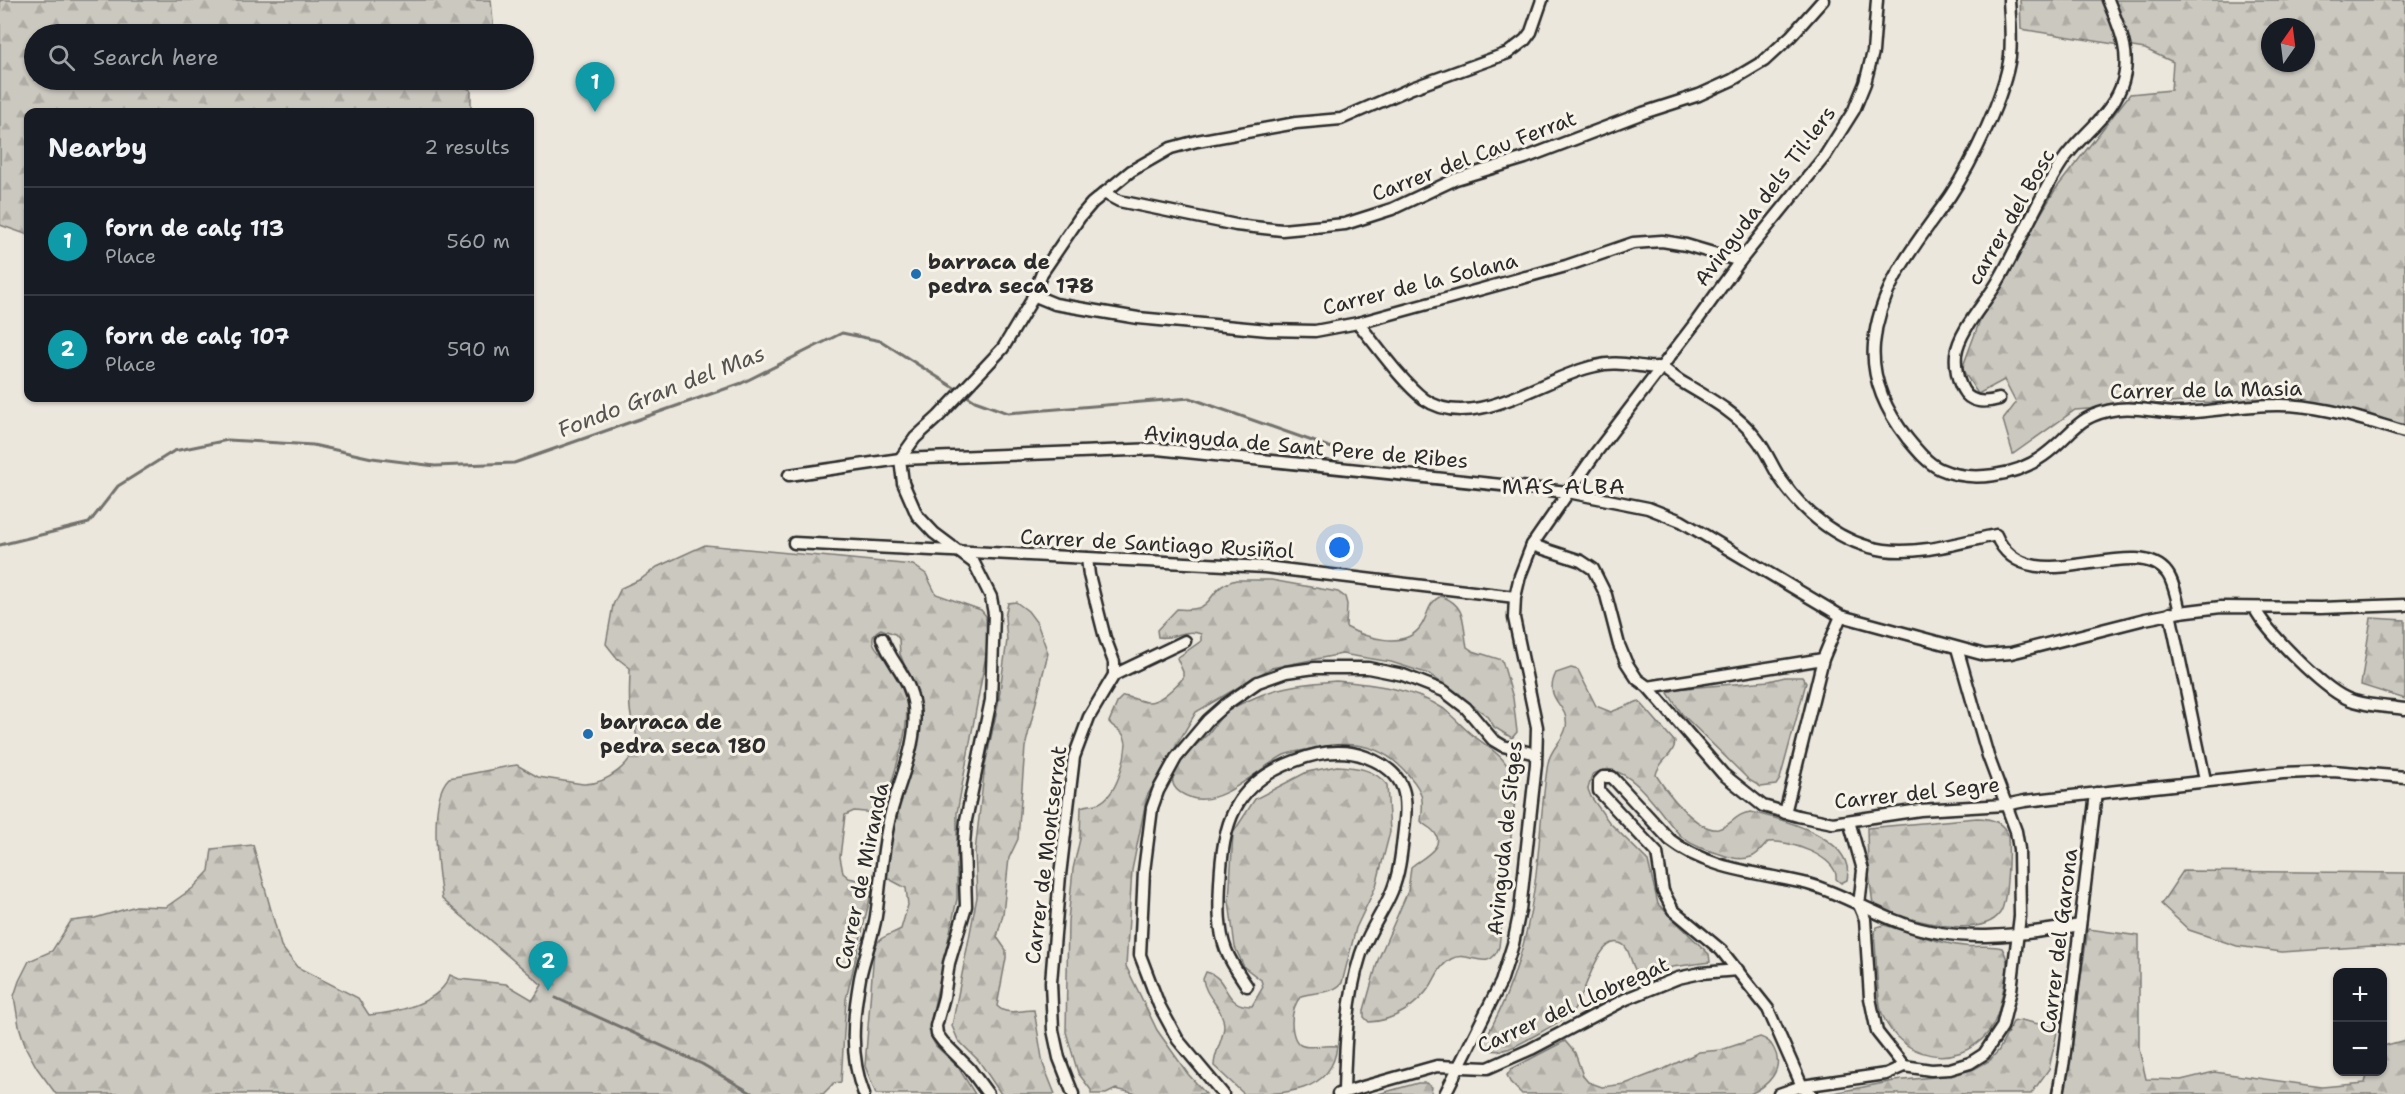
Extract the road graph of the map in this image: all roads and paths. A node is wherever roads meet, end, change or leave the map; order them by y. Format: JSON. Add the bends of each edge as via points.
{"nodes":[{"id":1,"x":1542,"y":0,"type":"edge"},
{"id":2,"x":1823,"y":0,"type":"edge"},
{"id":3,"x":1877,"y":0,"type":"edge"},
{"id":4,"x":2009,"y":0,"type":"edge"},
{"id":5,"x":2108,"y":0,"type":"edge"},
{"id":6,"x":1104,"y":193,"type":"junction"},
{"id":7,"x":1740,"y":261,"type":"junction"},
{"id":8,"x":1033,"y":295,"type":"junction"},
{"id":9,"x":1358,"y":323,"type":"junction"},
{"id":10,"x":1661,"y":367,"type":"junction"},
{"id":11,"x":1999,"y":399,"type":"dead end"},
{"id":12,"x":2405,"y":432,"type":"edge"},
{"id":13,"x":900,"y":459,"type":"junction"},
{"id":14,"x":789,"y":475,"type":"dead end"},
{"id":15,"x":1568,"y":492,"type":"junction"},
{"id":16,"x":794,"y":543,"type":"dead end"},
{"id":17,"x":1532,"y":545,"type":"junction"},
{"id":18,"x":960,"y":553,"type":"junction"},
{"id":19,"x":1087,"y":558,"type":"junction"},
{"id":20,"x":1515,"y":597,"type":"junction"},
{"id":21,"x":2405,"y":605,"type":"edge"},
{"id":22,"x":2255,"y":609,"type":"junction"},
{"id":23,"x":2175,"y":612,"type":"junction"},
{"id":24,"x":1841,"y":616,"type":"junction"},
{"id":25,"x":882,"y":638,"type":"dead end"},
{"id":26,"x":1185,"y":641,"type":"dead end"},
{"id":27,"x":1957,"y":648,"type":"junction"},
{"id":28,"x":1824,"y":659,"type":"junction"},
{"id":29,"x":1114,"y":675,"type":"junction"},
{"id":30,"x":1648,"y":687,"type":"junction"},
{"id":31,"x":2405,"y":709,"type":"edge"},
{"id":32,"x":1536,"y":754,"type":"junction"},
{"id":33,"x":2405,"y":777,"type":"edge"},
{"id":34,"x":2205,"y":780,"type":"junction"},
{"id":35,"x":2096,"y":793,"type":"junction"},
{"id":36,"x":2005,"y":805,"type":"junction"},
{"id":37,"x":1785,"y":813,"type":"junction"},
{"id":38,"x":1849,"y":821,"type":"junction"},
{"id":39,"x":1670,"y":840,"type":"junction"},
{"id":40,"x":1657,"y":853,"type":"junction"},
{"id":41,"x":1858,"y":905,"type":"junction"},
{"id":42,"x":2080,"y":925,"type":"junction"},
{"id":43,"x":2016,"y":934,"type":"junction"},
{"id":44,"x":1738,"y":970,"type":"junction"},
{"id":45,"x":1247,"y":986,"type":"dead end"},
{"id":46,"x":1460,"y":1066,"type":"junction"},
{"id":47,"x":1904,"y":1066,"type":"junction"},
{"id":48,"x":1802,"y":1086,"type":"junction"},
{"id":49,"x":1341,"y":1093,"type":"edge"},
{"id":50,"x":2058,"y":1093,"type":"edge"},
{"id":51,"x":864,"y":1094,"type":"edge"},
{"id":52,"x":988,"y":1094,"type":"edge"},
{"id":53,"x":1073,"y":1094,"type":"edge"},
{"id":54,"x":1223,"y":1094,"type":"edge"},
{"id":55,"x":1445,"y":1094,"type":"edge"},
{"id":56,"x":1779,"y":1094,"type":"edge"},
{"id":57,"x":1811,"y":1094,"type":"edge"}],
"edges":[{"from":1,"to":6,"type":"street","via":[[1531,32],[1508,53],[1341,119],[1296,123],[1171,148],[1131,171]]},
{"from":2,"to":6,"type":"street","name":"Carrer del Cau Ferrat","via":[[1764,62],[1732,80],[1525,158],[1456,179],[1392,209],[1345,224],[1282,230],[1236,225],[1119,201]]},
{"from":3,"to":7,"type":"street","name":"Avinguda dels Til·lers","via":[[1873,52],[1854,110],[1825,156]]},
{"from":4,"to":12,"type":"street","name":"Carrer de la Masia","via":[[2011,40],[2004,84],[1965,173],[1903,261],[1878,322],[1874,363],[1880,390],[1892,416],[1917,450],[1941,470],[1990,476],[2034,462],[2096,412],[2122,408],[2179,412],[2232,406],[2312,407]]},
{"from":5,"to":11,"type":"street","name":"carrer del Bosc","via":[[2126,48],[2121,88],[2062,161],[1956,353],[1959,384],[1965,394],[1982,401]]},
{"from":6,"to":8,"type":"street","via":[[1067,234]]},
{"from":7,"to":9,"type":"street","name":"Carrer de la Solana","via":[[1686,245],[1633,243],[1566,266]]},
{"from":7,"to":10,"type":"street","name":"Avinguda dels Til·lers"},
{"from":8,"to":9,"type":"street","name":"Carrer de la Solana","via":[[1055,304],[1204,325],[1315,331]]},
{"from":8,"to":13,"type":"street","via":[[1003,348],[915,438]]},
{"from":9,"to":10,"type":"street","via":[[1424,399],[1460,411],[1503,401],[1592,366],[1621,362]]},
{"from":10,"to":15,"type":"street","name":"Avinguda de Sitges"},
{"from":10,"to":23,"type":"street","via":[[1741,423],[1757,438],[1782,481],[1809,512],[1848,538],[1886,550],[1915,550],[1996,535],[2009,556],[2032,567],[2141,559],[2169,574]]},
{"from":13,"to":14,"type":"street","name":"Avinguda de Sant Pere de Ribes"},
{"from":13,"to":15,"type":"street","name":"Avinguda de Sant Pere de Ribes","via":[[1157,449]]},
{"from":13,"to":18,"type":"street","via":[[903,483],[917,515]]},
{"from":15,"to":17,"type":"street","name":"Avinguda de Sitges"},
{"from":15,"to":24,"type":"street","name":"Avinguda de Sant Pere de Ribes","via":[[1648,508],[1681,521]]},
{"from":16,"to":18,"type":"street","name":"Carrer de Santiago Rusiñol"},
{"from":17,"to":20,"type":"street","name":"Avinguda de Sitges"},
{"from":17,"to":30,"type":"street","name":"Carrer del Segre","via":[[1581,561],[1593,569],[1606,595],[1626,662]]},
{"from":18,"to":19,"type":"street","name":"Carrer de Santiago Rusiñol"},
{"from":18,"to":52,"type":"street","via":[[974,563],[991,597],[992,682],[966,820],[966,906],[936,1026],[943,1042]]},
{"from":19,"to":20,"type":"street","name":"Carrer de Santiago Rusiñol","via":[[1265,567]]},
{"from":19,"to":29,"type":"street"},
{"from":20,"to":32,"type":"street","name":"Avinguda de Sitges","via":[[1516,636],[1537,727]]},
{"from":21,"to":22,"type":"street","name":"Avinguda de Sant Pere de Ribes"},
{"from":22,"to":23,"type":"street","name":"Avinguda de Sant Pere de Ribes","via":[[2221,607]]},
{"from":22,"to":31,"type":"street","via":[[2261,621],[2335,692],[2356,702]]},
{"from":23,"to":27,"type":"street","name":"Avinguda de Sant Pere de Ribes","via":[[2011,653],[1985,655]]},
{"from":23,"to":34,"type":"street"},
{"from":24,"to":27,"type":"street","name":"Avinguda de Sant Pere de Ribes"},
{"from":24,"to":28,"type":"street"},
{"from":25,"to":51,"type":"street","name":"Carrer de Miranda","via":[[911,688],[914,728],[890,813],[873,934],[860,977],[853,1042]]},
{"from":26,"to":29,"type":"street"},
{"from":27,"to":36,"type":"street"},
{"from":28,"to":30,"type":"street"},
{"from":28,"to":37,"type":"street"},
{"from":29,"to":53,"type":"street","name":"Carrer de Montserrat","via":[[1089,717],[1074,757],[1059,887],[1051,982],[1053,1030]]},
{"from":30,"to":37,"type":"street","name":"Carrer del Segre","via":[[1723,774],[1763,806]]},
{"from":32,"to":46,"type":"street","name":"Avinguda de Sitges","via":[[1513,944],[1501,982]]},
{"from":32,"to":54,"type":"street","via":[[1493,740],[1466,708],[1444,691],[1402,675],[1368,668],[1286,672],[1258,682],[1208,720],[1176,758],[1152,808],[1140,955],[1154,994],[1178,1040]]},
{"from":33,"to":34,"type":"street","name":"Carrer del Segre","via":[[2333,771]]},
{"from":34,"to":35,"type":"street","name":"Carrer del Segre"},
{"from":35,"to":36,"type":"street","name":"Carrer del Segre"},
{"from":35,"to":42,"type":"street","name":"Carrer del Garona"},
{"from":36,"to":38,"type":"street","name":"Carrer del Segre","via":[[1920,810]]},
{"from":36,"to":43,"type":"street","via":[[2019,849],[2020,916]]},
{"from":37,"to":38,"type":"street","name":"Carrer del Segre","via":[[1833,823]]},
{"from":38,"to":41,"type":"street","via":[[1863,870]]},
{"from":39,"to":40,"type":"street"},
{"from":39,"to":40,"type":"street","via":[[1612,777],[1600,779],[1599,791]]},
{"from":39,"to":41,"type":"street","via":[[1701,858],[1811,885]]},
{"from":40,"to":44,"type":"street","via":[[1663,891],[1673,909]]},
{"from":41,"to":43,"type":"street","via":[[1906,925],[1940,932],[1972,936]]},
{"from":41,"to":47,"type":"street","via":[[1865,919],[1870,998],[1877,1032]]},
{"from":42,"to":43,"type":"street"},
{"from":42,"to":50,"type":"street","name":"Carrer del Garona"},
{"from":43,"to":47,"type":"street","via":[[2011,990],[2002,1027],[1989,1048],[1970,1063],[1950,1069]]},
{"from":44,"to":46,"type":"street","name":"Carrer del Llobregat","via":[[1701,973],[1626,999],[1488,1068]]},
{"from":44,"to":48,"type":"street","via":[[1768,1009]]},
{"from":45,"to":49,"type":"street","via":[[1226,950],[1219,905],[1222,852],[1235,807],[1266,776],[1312,754],[1348,753],[1372,760],[1398,779],[1407,806],[1398,874],[1360,956],[1352,990]]},
{"from":46,"to":49,"type":"street","name":"Carrer del Llobregat","via":[[1437,1066]]},
{"from":46,"to":55,"type":"street","name":"Avinguda de Sitges"},
{"from":47,"to":48,"type":"street","via":[[1886,1074]]},
{"from":48,"to":56,"type":"street"},
{"from":48,"to":57,"type":"street"}]}
